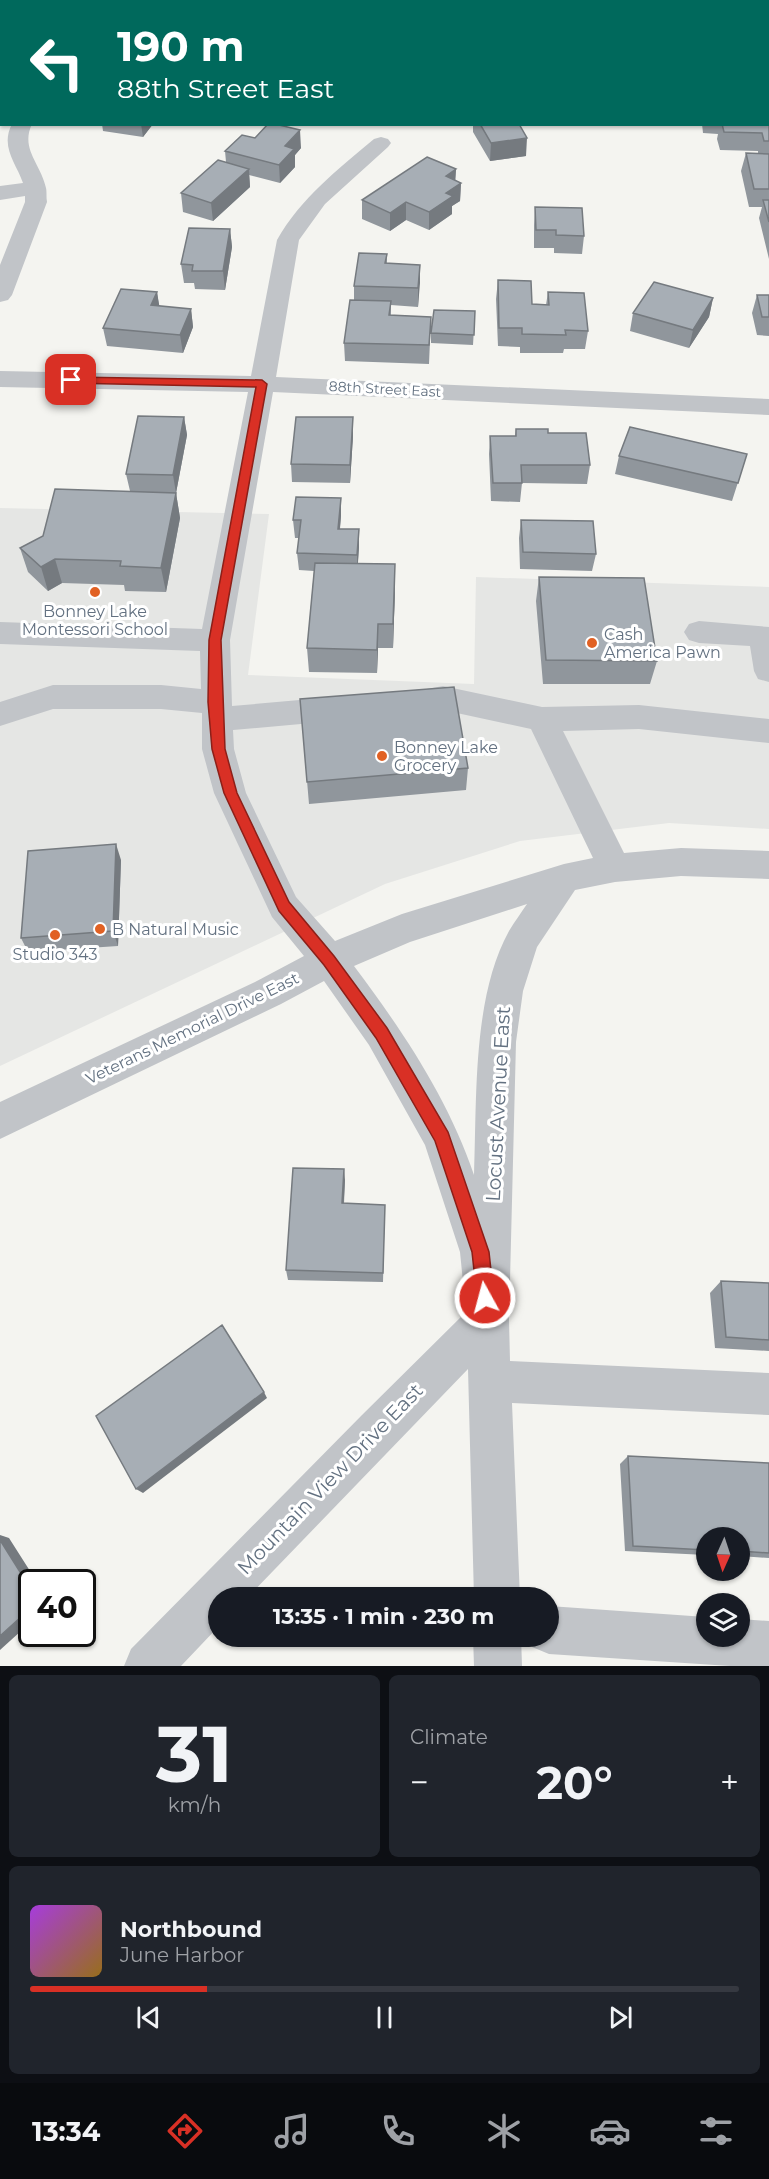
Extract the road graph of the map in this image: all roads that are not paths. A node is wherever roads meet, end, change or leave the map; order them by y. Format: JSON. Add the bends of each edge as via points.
{"nodes":[{"id":1,"x":21,"y":126,"type":"edge"},
{"id":2,"x":381,"y":143,"type":"dead end"},
{"id":3,"x":35,"y":188,"type":"junction"},
{"id":4,"x":0,"y":193,"type":"edge"},
{"id":5,"x":0,"y":295,"type":"edge"},
{"id":6,"x":0,"y":379,"type":"edge"},
{"id":7,"x":262,"y":384,"type":"junction"},
{"id":8,"x":769,"y":406,"type":"edge"},
{"id":9,"x":699,"y":632,"type":"dead end"},
{"id":10,"x":0,"y":633,"type":"edge"},
{"id":11,"x":215,"y":640,"type":"junction"},
{"id":12,"x":769,"y":671,"type":"edge"},
{"id":13,"x":216,"y":711,"type":"junction"},
{"id":14,"x":0,"y":714,"type":"edge"},
{"id":15,"x":542,"y":719,"type":"junction"},
{"id":16,"x":769,"y":731,"type":"edge"},
{"id":17,"x":769,"y":865,"type":"edge"},
{"id":18,"x":615,"y":868,"type":"junction"},
{"id":19,"x":564,"y":878,"type":"junction"},
{"id":20,"x":329,"y":960,"type":"junction"},
{"id":21,"x":0,"y":1121,"type":"edge"},
{"id":22,"x":488,"y":1320,"type":"junction"},
{"id":23,"x":491,"y":1381,"type":"junction"},
{"id":24,"x":769,"y":1394,"type":"edge"},
{"id":25,"x":496,"y":1587,"type":"edge"},
{"id":26,"x":559,"y":1631,"type":"edge"},
{"id":27,"x":769,"y":1645,"type":"edge"},
{"id":28,"x":497,"y":1647,"type":"edge"},
{"id":29,"x":148,"y":1666,"type":"edge"},
{"id":30,"x":498,"y":1666,"type":"edge"}],
"edges":[{"from":1,"to":3,"type":"street","via":[[16,145]]},
{"from":2,"to":7,"type":"street","via":[[310,206],[288,240]]},
{"from":3,"to":4,"type":"street"},
{"from":3,"to":5,"type":"street","via":[[36,202]]},
{"from":6,"to":7,"type":"street","name":"88th Street East"},
{"from":7,"to":8,"type":"street","name":"88th Street East"},
{"from":7,"to":11,"type":"street"},
{"from":9,"to":12,"type":"street","via":[[763,636]]},
{"from":10,"to":11,"type":"street"},
{"from":11,"to":13,"type":"street"},
{"from":13,"to":14,"type":"street","via":[[130,696],[53,697]]},
{"from":13,"to":15,"type":"street","via":[[443,698]]},
{"from":13,"to":20,"type":"street","via":[[218,749],[230,793],[284,907]]},
{"from":15,"to":16,"type":"street","via":[[639,717]]},
{"from":15,"to":18,"type":"street"},
{"from":17,"to":18,"type":"street","name":"Veterans Memorial Drive East","via":[[681,862]]},
{"from":18,"to":19,"type":"street","name":"Veterans Memorial Drive East"},
{"from":19,"to":20,"type":"street","name":"Veterans Memorial Drive East","via":[[402,929]]},
{"from":19,"to":22,"type":"street","name":"Locust Avenue East","via":[[522,941],[505,991],[498,1042]]},
{"from":20,"to":21,"type":"street","name":"Veterans Memorial Drive East"},
{"from":20,"to":22,"type":"street","via":[[382,1033],[442,1138],[480,1252]]},
{"from":22,"to":23,"type":"street","name":"Locust Avenue East"},
{"from":22,"to":29,"type":"street","name":"Mountain View Drive East"},
{"from":23,"to":24,"type":"street"},
{"from":23,"to":25,"type":"street","name":"Locust Avenue East"},
{"from":26,"to":27,"type":"street"},
{"from":28,"to":30,"type":"street"}]}
